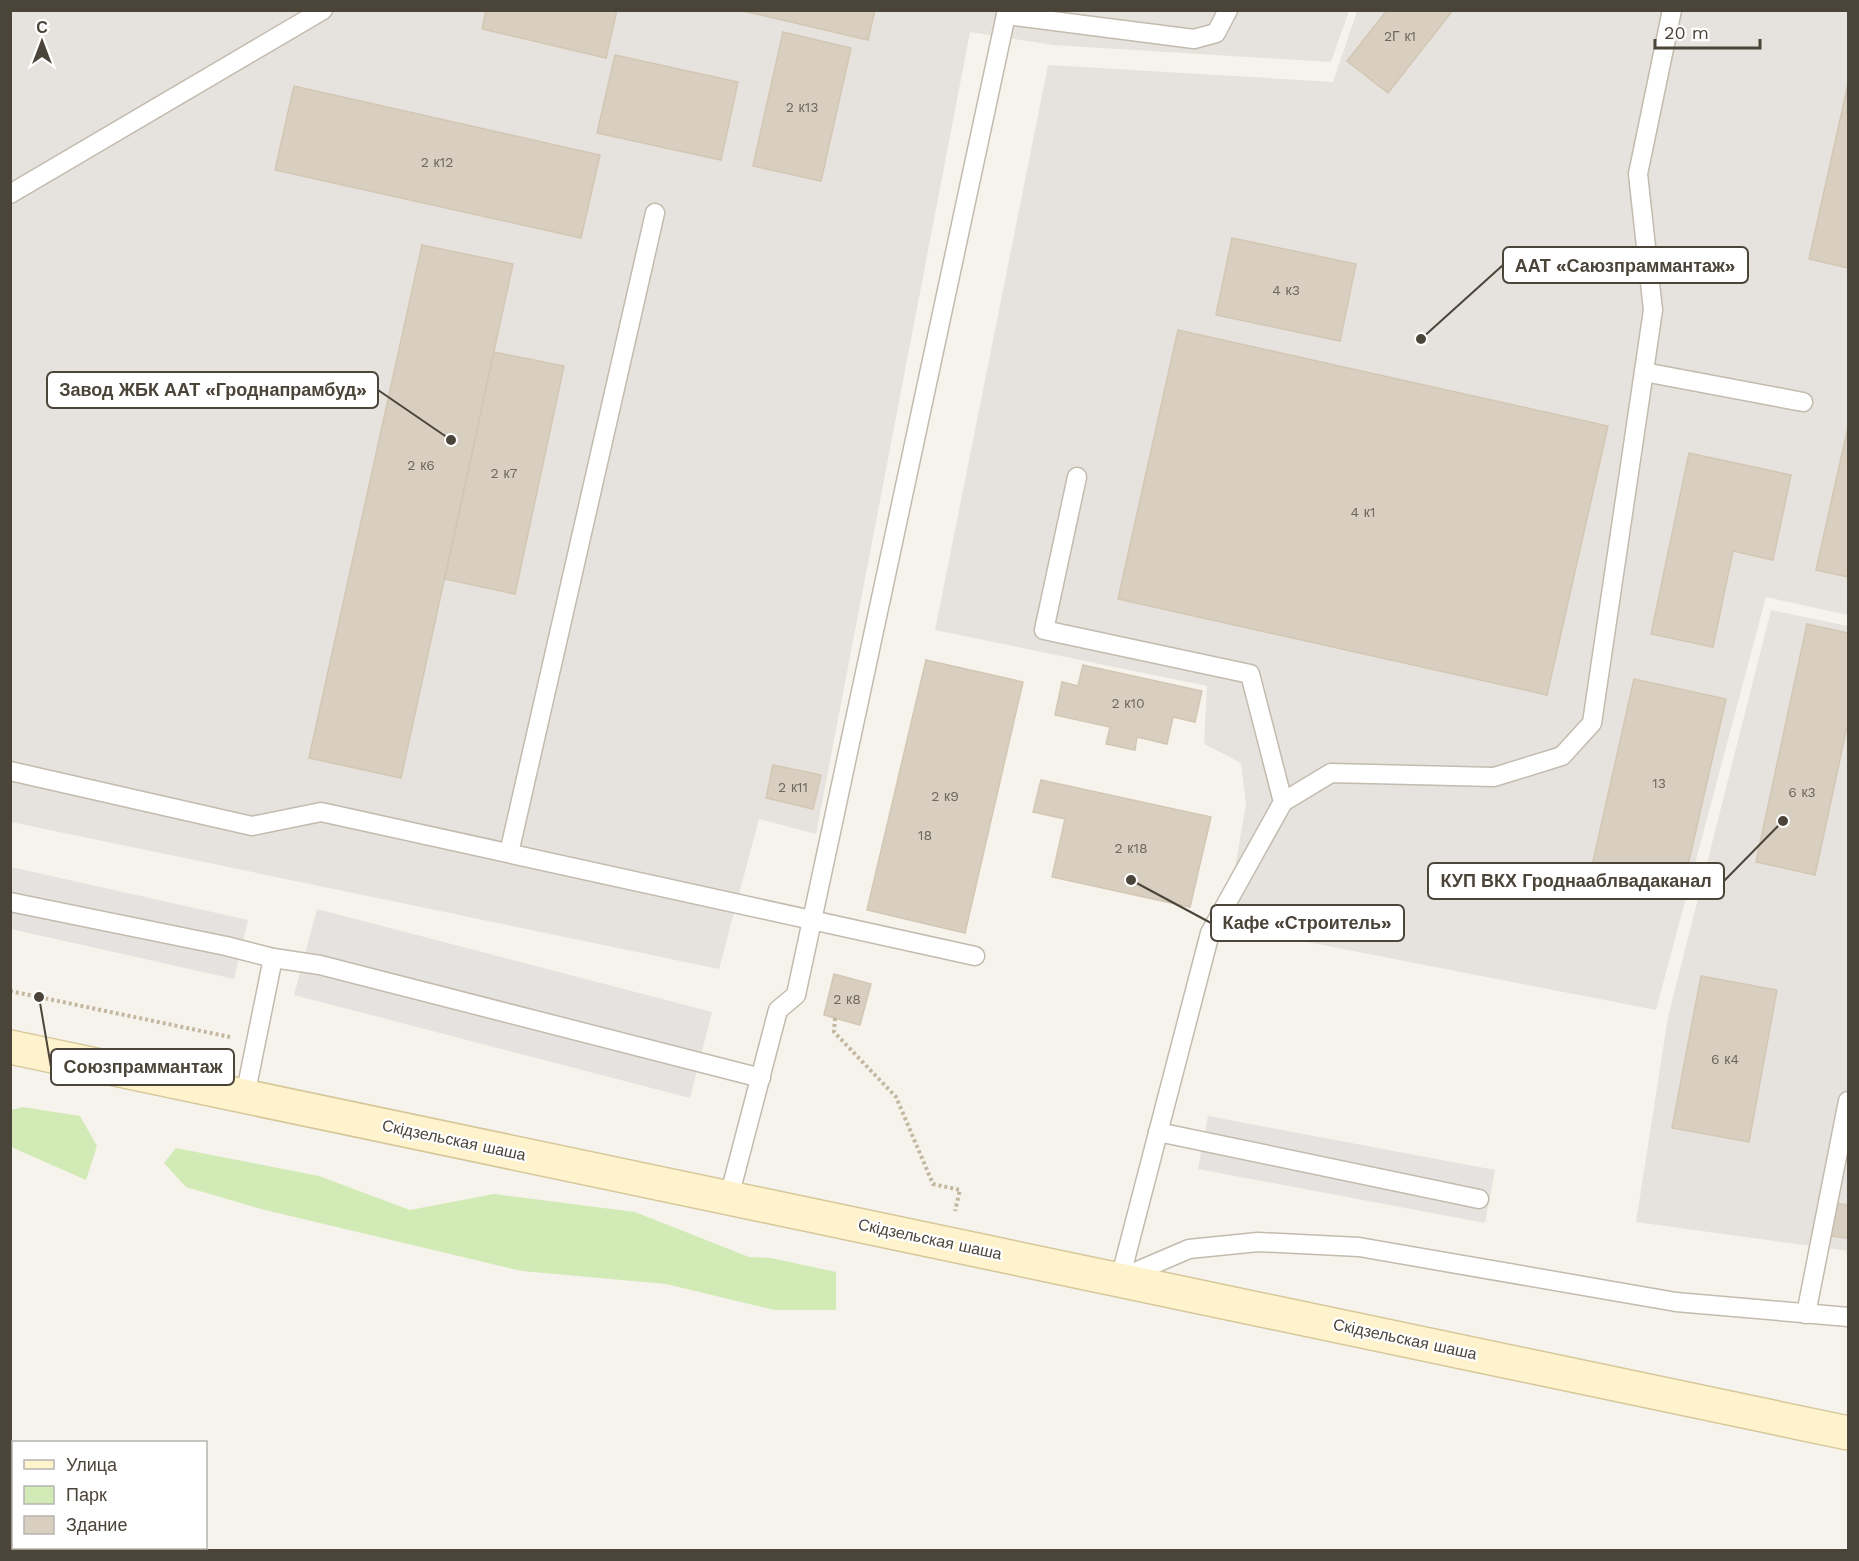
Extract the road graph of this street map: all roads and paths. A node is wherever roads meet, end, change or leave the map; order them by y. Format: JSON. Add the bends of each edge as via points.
{"nodes":[{"id":1,"x":323,"y":10,"type":"edge"},
{"id":2,"x":1227,"y":10,"type":"edge"},
{"id":3,"x":1672,"y":10,"type":"edge"},
{"id":4,"x":1006,"y":13,"type":"edge"},
{"id":5,"x":10,"y":194,"type":"edge"},
{"id":6,"x":655,"y":213,"type":"dead end"},
{"id":7,"x":1644,"y":372,"type":"junction"},
{"id":8,"x":1803,"y":402,"type":"dead end"},
{"id":9,"x":1077,"y":477,"type":"dead end"},
{"id":10,"x":10,"y":771,"type":"edge"},
{"id":11,"x":1283,"y":802,"type":"junction"},
{"id":12,"x":509,"y":853,"type":"junction"},
{"id":13,"x":10,"y":902,"type":"edge"},
{"id":14,"x":812,"y":918,"type":"junction"},
{"id":15,"x":975,"y":956,"type":"dead end"},
{"id":16,"x":273,"y":958,"type":"junction"},
{"id":17,"x":10,"y":991,"type":"edge"},
{"id":18,"x":835,"y":1017,"type":"dead end"},
{"id":19,"x":257,"y":1043,"type":"junction"},
{"id":20,"x":10,"y":1047,"type":"edge"},
{"id":21,"x":761,"y":1078,"type":"junction"},
{"id":22,"x":245,"y":1096,"type":"junction"},
{"id":23,"x":1848,"y":1101,"type":"edge"},
{"id":24,"x":1158,"y":1132,"type":"junction"},
{"id":25,"x":1842,"y":1169,"type":"edge"},
{"id":26,"x":729,"y":1197,"type":"junction"},
{"id":27,"x":1479,"y":1199,"type":"dead end"},
{"id":28,"x":946,"y":1243,"type":"junction"},
{"id":29,"x":1120,"y":1279,"type":"junction"},
{"id":30,"x":1806,"y":1314,"type":"junction"},
{"id":31,"x":1848,"y":1317,"type":"edge"},
{"id":32,"x":1848,"y":1433,"type":"edge"}],
"edges":[{"from":1,"to":5,"type":"lane"},
{"from":2,"to":4,"type":"lane","via":[[1216,33],[1194,39]]},
{"from":3,"to":7,"type":"lane","via":[[1638,174],[1653,310]]},
{"from":4,"to":14,"type":"lane"},
{"from":6,"to":12,"type":"lane"},
{"from":7,"to":8,"type":"lane"},
{"from":7,"to":11,"type":"lane","via":[[1592,723],[1562,756],[1494,777],[1331,773]]},
{"from":9,"to":11,"type":"lane","via":[[1044,630],[1250,674]]},
{"from":10,"to":12,"type":"lane","via":[[252,826],[321,812]]},
{"from":11,"to":24,"type":"lane","via":[[1210,933]]},
{"from":12,"to":14,"type":"lane"},
{"from":13,"to":16,"type":"lane"},
{"from":14,"to":15,"type":"lane"},
{"from":14,"to":21,"type":"lane","via":[[796,995],[778,1011]]},
{"from":16,"to":19,"type":"lane"},
{"from":16,"to":21,"type":"lane","via":[[320,965]]},
{"from":17,"to":19,"type":"path"},
{"from":18,"to":28,"type":"path","via":[[834,1032],[896,1097],[933,1184],[960,1190]]},
{"from":19,"to":22,"type":"lane"},
{"from":20,"to":22,"type":"street","name":"Скідзельская шаша"},
{"from":21,"to":26,"type":"lane"},
{"from":22,"to":26,"type":"street","name":"Скідзельская шаша"},
{"from":23,"to":25,"type":"lane"},
{"from":24,"to":27,"type":"lane"},
{"from":24,"to":29,"type":"lane"},
{"from":25,"to":30,"type":"lane"},
{"from":26,"to":28,"type":"street","name":"Скідзельская шаша"},
{"from":28,"to":29,"type":"street","name":"Скідзельская шаша"},
{"from":29,"to":30,"type":"lane","via":[[1189,1249],[1258,1242],[1359,1247],[1676,1302]]},
{"from":29,"to":32,"type":"street","name":"Скідзельская шаша"},
{"from":30,"to":31,"type":"lane"}]}
